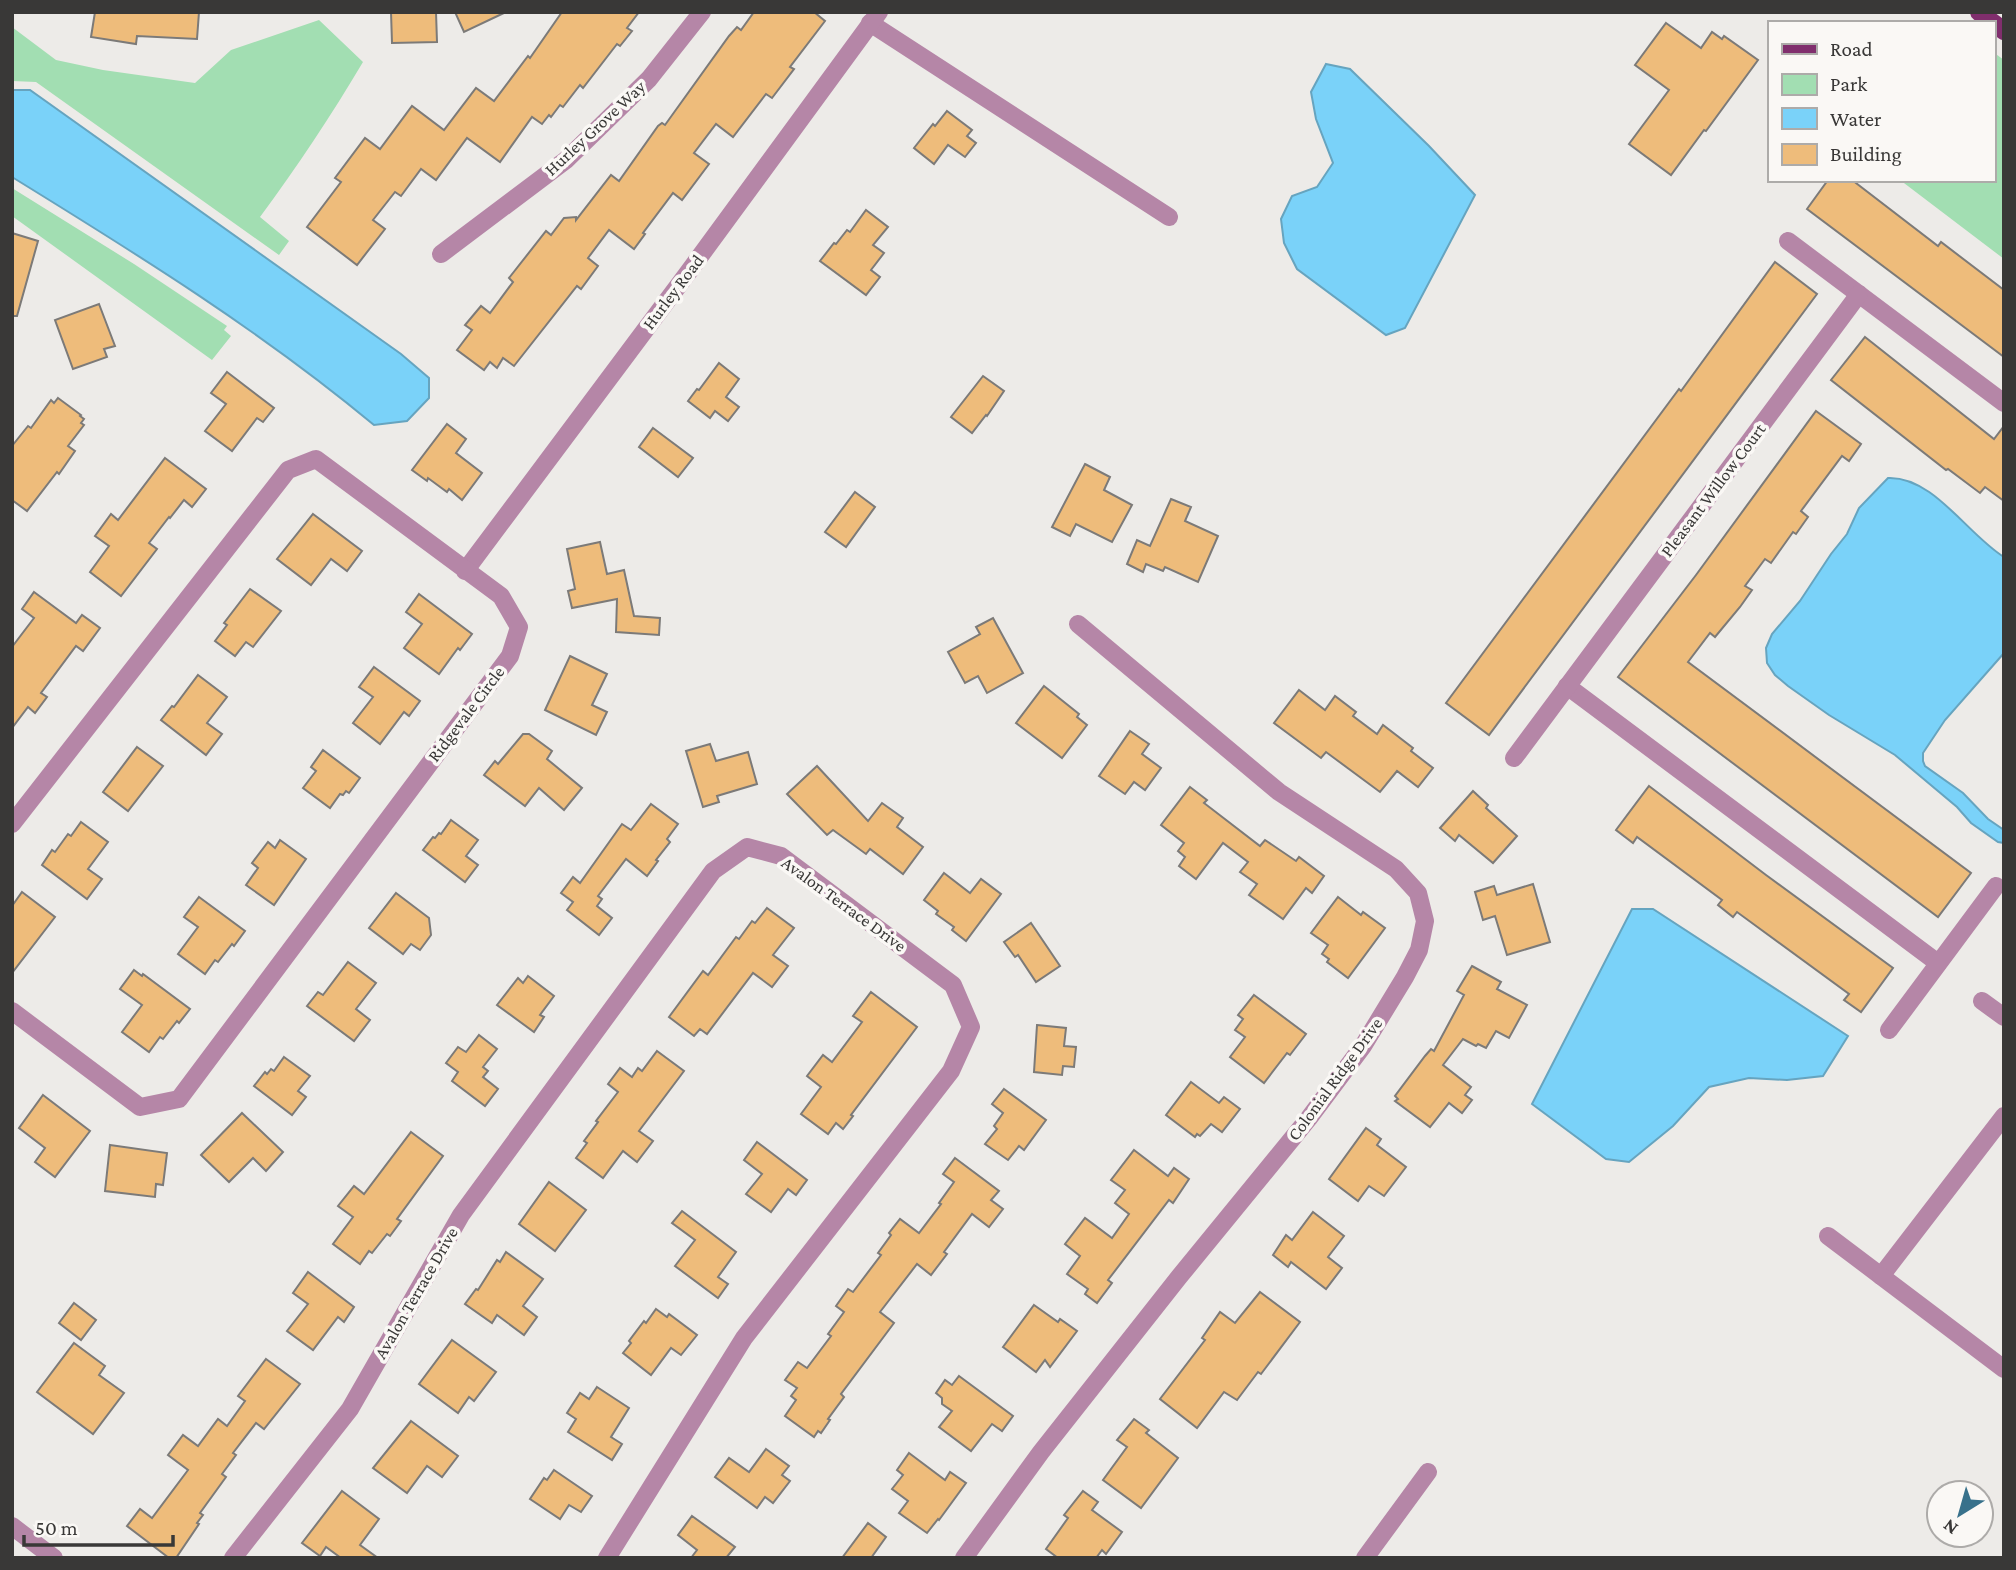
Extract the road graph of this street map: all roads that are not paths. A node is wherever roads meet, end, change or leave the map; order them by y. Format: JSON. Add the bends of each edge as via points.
{"nodes":[{"id":1,"x":702,"y":12,"type":"edge"},
{"id":2,"x":875,"y":18,"type":"edge"},
{"id":3,"x":1169,"y":217,"type":"dead end"},
{"id":4,"x":1788,"y":241,"type":"dead end"},
{"id":5,"x":441,"y":254,"type":"dead end"},
{"id":6,"x":1859,"y":294,"type":"junction"},
{"id":7,"x":2004,"y":403,"type":"edge"},
{"id":8,"x":465,"y":571,"type":"junction"},
{"id":9,"x":1078,"y":624,"type":"dead end"},
{"id":10,"x":1567,"y":686,"type":"junction"},
{"id":11,"x":1514,"y":758,"type":"dead end"},
{"id":12,"x":12,"y":824,"type":"edge"},
{"id":13,"x":1996,"y":886,"type":"dead end"},
{"id":14,"x":1938,"y":963,"type":"junction"},
{"id":15,"x":1982,"y":1001,"type":"dead end"},
{"id":16,"x":12,"y":1011,"type":"edge"},
{"id":17,"x":2004,"y":1017,"type":"edge"},
{"id":18,"x":1889,"y":1030,"type":"dead end"},
{"id":19,"x":2004,"y":1116,"type":"edge"},
{"id":20,"x":1828,"y":1236,"type":"dead end"},
{"id":21,"x":1881,"y":1276,"type":"junction"},
{"id":22,"x":2004,"y":1369,"type":"edge"},
{"id":23,"x":1428,"y":1472,"type":"dead end"},
{"id":24,"x":12,"y":1526,"type":"edge"},
{"id":25,"x":43,"y":1555,"type":"edge"},
{"id":26,"x":233,"y":1558,"type":"edge"},
{"id":27,"x":607,"y":1558,"type":"edge"},
{"id":28,"x":964,"y":1558,"type":"edge"},
{"id":29,"x":1365,"y":1558,"type":"edge"}],
"edges":[{"from":1,"to":5,"type":"street","name":"Hurley Grove Way","via":[[649,79],[566,160]]},
{"from":2,"to":3,"type":"street"},
{"from":2,"to":8,"type":"street","name":"Hurley Road"},
{"from":4,"to":6,"type":"street"},
{"from":6,"to":7,"type":"street"},
{"from":6,"to":10,"type":"street","name":"Pleasant Willow Court"},
{"from":8,"to":12,"type":"street","name":"Ridgevale Circle","via":[[316,459],[288,470]]},
{"from":8,"to":16,"type":"street","name":"Ridgevale Circle","via":[[501,596],[519,628],[510,656],[180,1099],[140,1107]]},
{"from":9,"to":28,"type":"street","name":"Colonial Ridge Drive","via":[[1279,793],[1396,869],[1418,893],[1425,921],[1419,950],[1363,1046],[1041,1452]]},
{"from":10,"to":11,"type":"street","name":"Pleasant Willow Court"},
{"from":10,"to":14,"type":"street"},
{"from":13,"to":14,"type":"street"},
{"from":14,"to":18,"type":"street"},
{"from":15,"to":17,"type":"street"},
{"from":19,"to":21,"type":"street"},
{"from":20,"to":21,"type":"street"},
{"from":21,"to":22,"type":"street"},
{"from":23,"to":29,"type":"street"},
{"from":24,"to":25,"type":"street"},
{"from":26,"to":27,"type":"street","name":"Avalon Terrace Drive","via":[[350,1409],[461,1214],[713,871],[747,847],[781,856],[953,985],[971,1027],[951,1071],[744,1338]]}]}
